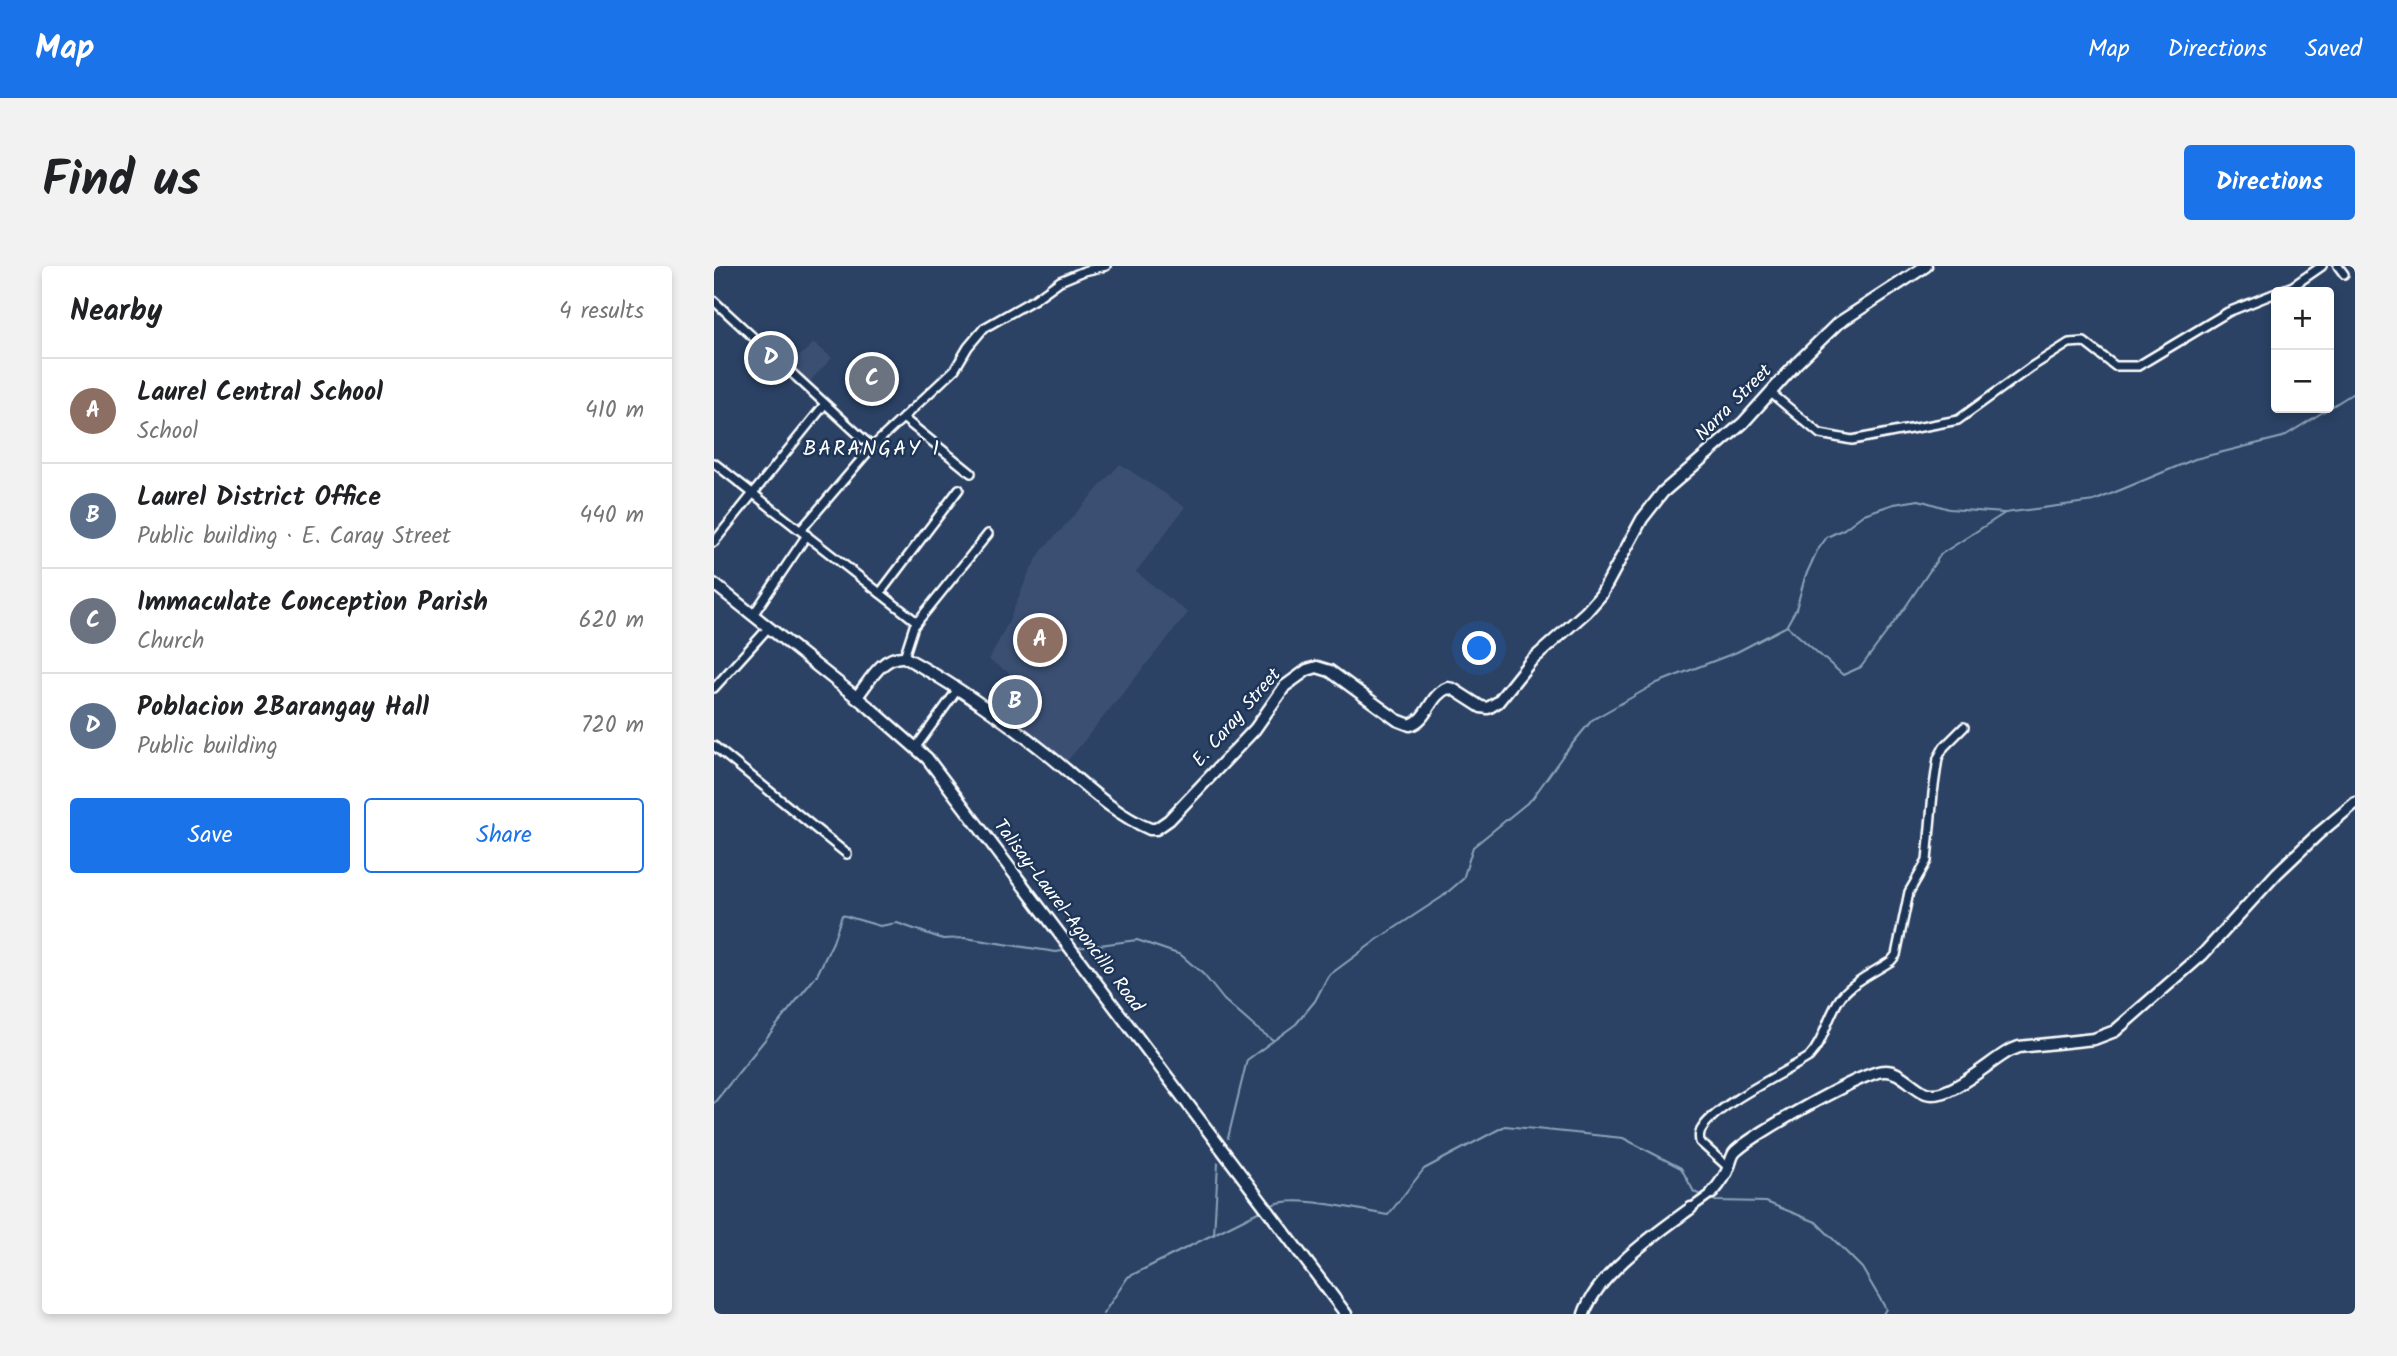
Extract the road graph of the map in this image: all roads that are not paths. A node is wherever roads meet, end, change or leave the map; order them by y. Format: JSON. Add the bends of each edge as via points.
{"nodes":[{"id":1,"x":1106,"y":266,"type":"edge"},
{"id":2,"x":1926,"y":266,"type":"edge"},
{"id":3,"x":2322,"y":266,"type":"edge"},
{"id":4,"x":2338,"y":266,"type":"edge"},
{"id":5,"x":2344,"y":274,"type":"dead end"},
{"id":6,"x":2290,"y":287,"type":"edge"},
{"id":7,"x":2271,"y":294,"type":"edge"},
{"id":8,"x":714,"y":301,"type":"edge"},
{"id":9,"x":1771,"y":393,"type":"junction"},
{"id":10,"x":825,"y":404,"type":"junction"},
{"id":11,"x":903,"y":418,"type":"junction"},
{"id":12,"x":872,"y":447,"type":"junction"},
{"id":13,"x":714,"y":463,"type":"edge"},
{"id":14,"x":971,"y":473,"type":"dead end"},
{"id":15,"x":959,"y":489,"type":"dead end"},
{"id":16,"x":754,"y":493,"type":"junction"},
{"id":17,"x":804,"y":532,"type":"junction"},
{"id":18,"x":988,"y":534,"type":"dead end"},
{"id":19,"x":714,"y":542,"type":"edge"},
{"id":20,"x":714,"y":584,"type":"edge"},
{"id":21,"x":880,"y":593,"type":"junction"},
{"id":22,"x":1601,"y":595,"type":"joint"},
{"id":23,"x":753,"y":615,"type":"junction"},
{"id":24,"x":917,"y":622,"type":"junction"},
{"id":25,"x":769,"y":627,"type":"junction"},
{"id":26,"x":904,"y":657,"type":"junction"},
{"id":27,"x":714,"y":688,"type":"edge"},
{"id":28,"x":958,"y":689,"type":"junction"},
{"id":29,"x":856,"y":698,"type":"junction"},
{"id":30,"x":1964,"y":727,"type":"dead end"},
{"id":31,"x":714,"y":746,"type":"edge"},
{"id":32,"x":916,"y":747,"type":"junction"},
{"id":33,"x":2355,"y":803,"type":"edge"},
{"id":34,"x":847,"y":854,"type":"dead end"},
{"id":35,"x":1729,"y":1168,"type":"junction"},
{"id":36,"x":1712,"y":1193,"type":"joint"},
{"id":37,"x":1690,"y":1208,"type":"joint"},
{"id":38,"x":1346,"y":1314,"type":"edge"},
{"id":39,"x":1584,"y":1314,"type":"edge"}],
"edges":[{"from":1,"to":11,"type":"street","via":[[1060,281],[984,328],[955,369]]},
{"from":2,"to":9,"type":"street","name":"Narra Street","via":[[1837,324]]},
{"from":3,"to":6,"type":"street"},
{"from":4,"to":5,"type":"street"},
{"from":7,"to":9,"type":"street","via":[[2228,312],[2138,366],[2115,366],[2084,342],[2069,343],[1958,420],[1852,440],[1820,434]]},
{"from":8,"to":10,"type":"street"},
{"from":9,"to":22,"type":"street","name":"Narra Street","via":[[1652,504]]},
{"from":10,"to":12,"type":"street"},
{"from":10,"to":16,"type":"street"},
{"from":11,"to":12,"type":"street"},
{"from":11,"to":14,"type":"street"},
{"from":12,"to":17,"type":"street"},
{"from":13,"to":16,"type":"street"},
{"from":15,"to":21,"type":"street"},
{"from":16,"to":17,"type":"street"},
{"from":16,"to":19,"type":"street"},
{"from":17,"to":21,"type":"street"},
{"from":17,"to":23,"type":"street"},
{"from":18,"to":24,"type":"street"},
{"from":20,"to":23,"type":"street","name":"Talisay-Laurel-Agoncillo Road"},
{"from":21,"to":24,"type":"street"},
{"from":22,"to":28,"type":"street","name":"E. Caray Street","via":[[1488,708],[1448,688],[1436,695],[1422,719],[1410,725],[1330,671],[1307,670],[1285,687],[1255,729],[1156,829],[1115,809]]},
{"from":23,"to":25,"type":"street","name":"Talisay-Laurel-Agoncillo Road"},
{"from":24,"to":26,"type":"street"},
{"from":25,"to":27,"type":"street"},
{"from":25,"to":29,"type":"street","name":"Talisay-Laurel-Agoncillo Road"},
{"from":26,"to":28,"type":"street"},
{"from":26,"to":29,"type":"street","via":[[882,665]]},
{"from":28,"to":32,"type":"street"},
{"from":29,"to":32,"type":"street","name":"Talisay-Laurel-Agoncillo Road"},
{"from":30,"to":35,"type":"street","via":[[1938,758],[1927,861],[1909,892],[1896,954],[1840,998],[1809,1058],[1718,1111],[1701,1128],[1700,1142]]},
{"from":31,"to":34,"type":"street"},
{"from":32,"to":38,"type":"street","name":"Talisay-Laurel-Agoncillo Road"},
{"from":33,"to":35,"type":"street","via":[[2300,851],[2203,954],[2115,1031],[2094,1039],[2019,1047],[1955,1088],[1939,1093],[1927,1093],[1894,1072],[1873,1072],[1762,1133],[1734,1153]]},
{"from":35,"to":36,"type":"street"},
{"from":36,"to":37,"type":"street"},
{"from":37,"to":39,"type":"street","via":[[1646,1240],[1592,1294]]}]}
